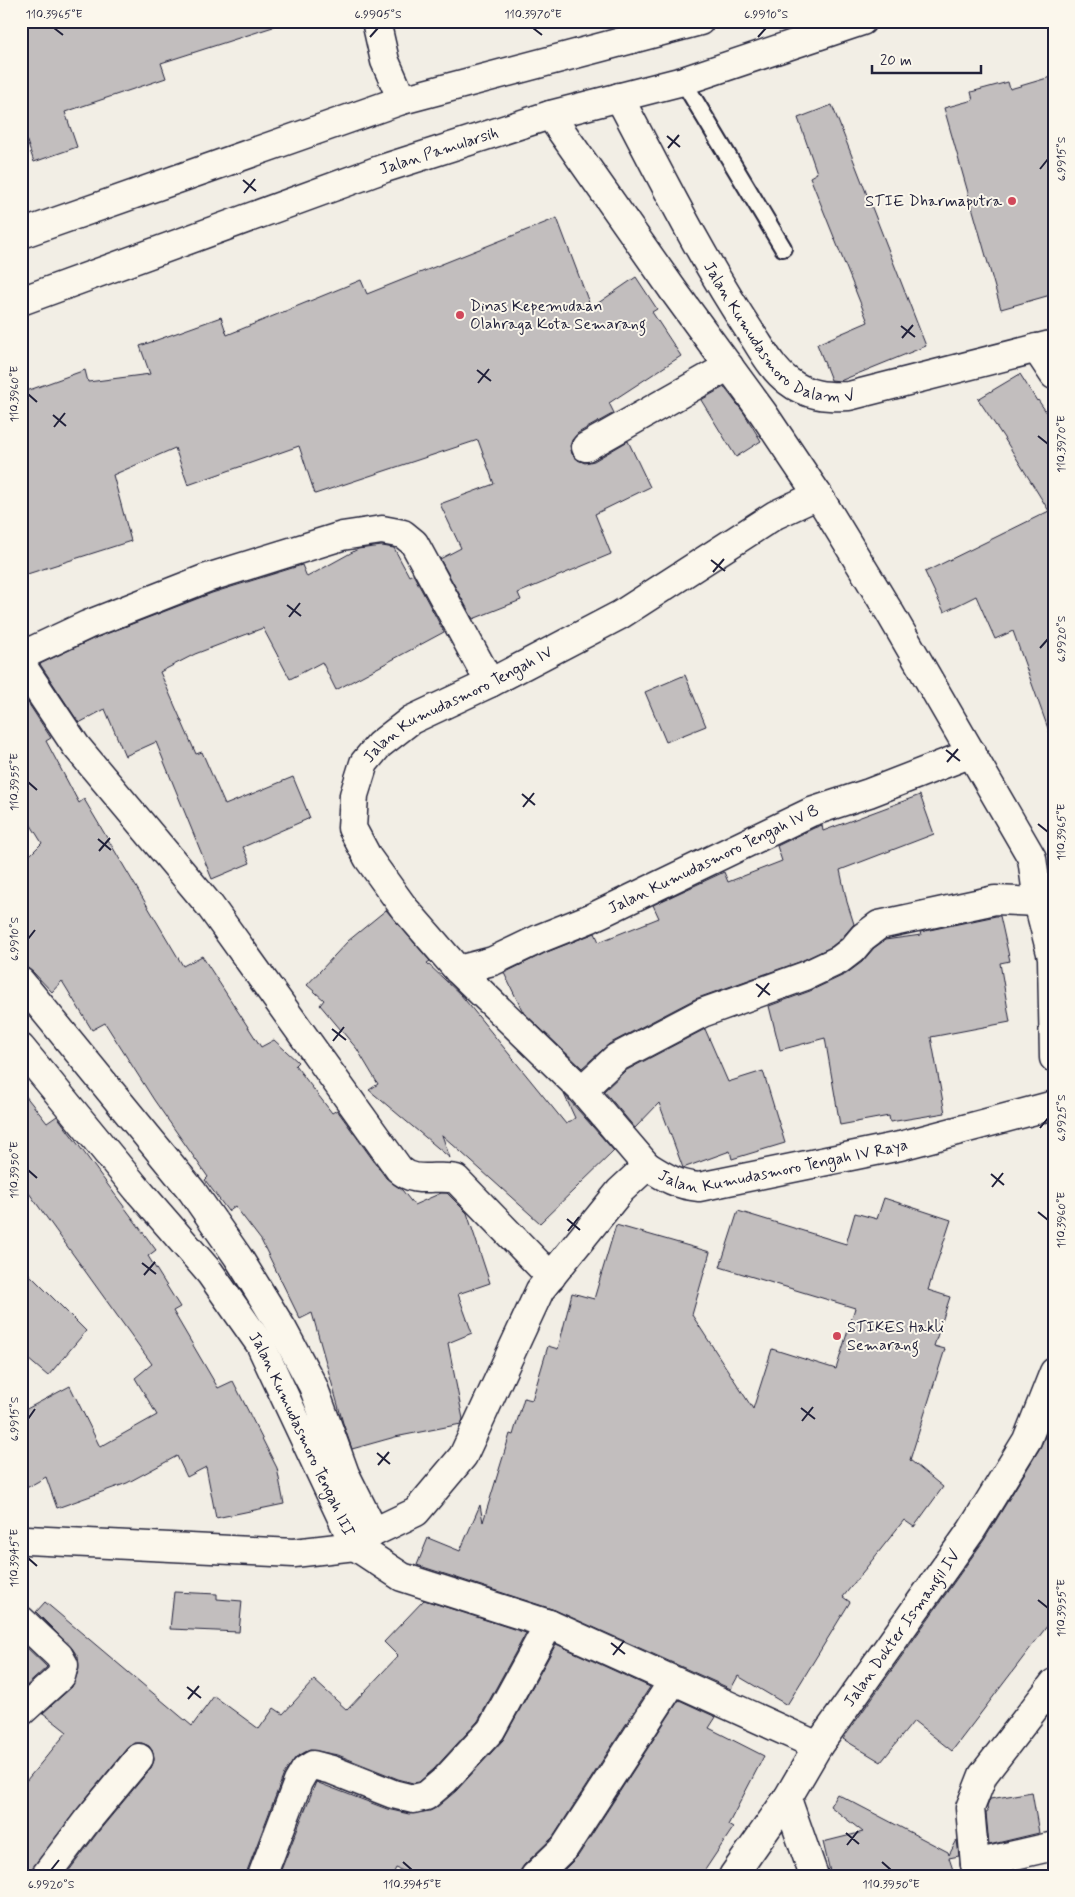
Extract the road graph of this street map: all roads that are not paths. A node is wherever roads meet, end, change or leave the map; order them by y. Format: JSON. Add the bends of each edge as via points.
{"nodes":[{"id":1,"x":376,"y":21,"type":"edge"},
{"id":2,"x":700,"y":21,"type":"edge"},
{"id":3,"x":862,"y":21,"type":"edge"},
{"id":4,"x":682,"y":80,"type":"junction"},
{"id":5,"x":619,"y":97,"type":"junction"},
{"id":6,"x":402,"y":100,"type":"junction"},
{"id":7,"x":550,"y":115,"type":"junction"},
{"id":8,"x":21,"y":234,"type":"edge"},
{"id":9,"x":783,"y":248,"type":"dead end"},
{"id":10,"x":21,"y":301,"type":"edge"},
{"id":11,"x":1045,"y":346,"type":"edge"},
{"id":12,"x":729,"y":366,"type":"junction"},
{"id":13,"x":1054,"y":375,"type":"edge"},
{"id":14,"x":586,"y":447,"type":"dead end"},
{"id":15,"x":818,"y":495,"type":"junction"},
{"id":16,"x":21,"y":656,"type":"edge"},
{"id":17,"x":21,"y":664,"type":"edge"},
{"id":18,"x":490,"y":683,"type":"junction"},
{"id":19,"x":972,"y":753,"type":"junction"},
{"id":20,"x":1043,"y":857,"type":"edge"},
{"id":21,"x":1038,"y":902,"type":"junction"},
{"id":22,"x":1053,"y":957,"type":"edge"},
{"id":23,"x":458,"y":970,"type":"junction"},
{"id":24,"x":21,"y":982,"type":"edge"},
{"id":25,"x":21,"y":1048,"type":"edge"},
{"id":26,"x":1054,"y":1058,"type":"edge"},
{"id":27,"x":582,"y":1090,"type":"junction"},
{"id":28,"x":1054,"y":1105,"type":"edge"},
{"id":29,"x":134,"y":1122,"type":"junction"},
{"id":30,"x":101,"y":1145,"type":"junction"},
{"id":31,"x":647,"y":1166,"type":"junction"},
{"id":32,"x":238,"y":1258,"type":"junction"},
{"id":33,"x":210,"y":1273,"type":"junction"},
{"id":34,"x":551,"y":1277,"type":"junction"},
{"id":35,"x":282,"y":1330,"type":"junction"},
{"id":36,"x":260,"y":1344,"type":"junction"},
{"id":37,"x":1054,"y":1372,"type":"edge"},
{"id":38,"x":364,"y":1539,"type":"junction"},
{"id":39,"x":27,"y":1540,"type":"dead end"},
{"id":40,"x":21,"y":1620,"type":"edge"},
{"id":41,"x":549,"y":1624,"type":"junction"},
{"id":42,"x":674,"y":1682,"type":"junction"},
{"id":43,"x":1054,"y":1683,"type":"edge"},
{"id":44,"x":21,"y":1712,"type":"edge"},
{"id":45,"x":818,"y":1746,"type":"junction"},
{"id":46,"x":139,"y":1758,"type":"dead end"},
{"id":47,"x":788,"y":1799,"type":"junction"},
{"id":48,"x":1054,"y":1846,"type":"edge"},
{"id":49,"x":976,"y":1870,"type":"edge"},
{"id":50,"x":45,"y":1876,"type":"edge"},
{"id":51,"x":262,"y":1876,"type":"edge"},
{"id":52,"x":535,"y":1876,"type":"edge"},
{"id":53,"x":733,"y":1876,"type":"edge"},
{"id":54,"x":814,"y":1876,"type":"edge"}],
"edges":[{"from":1,"to":6,"type":"main road","via":[[385,62]]},
{"from":2,"to":6,"type":"main road"},
{"from":3,"to":4,"type":"main road","name":"Jalan Pamularsih"},
{"from":4,"to":5,"type":"main road","name":"Jalan Pamularsih"},
{"from":4,"to":9,"type":"lane"},
{"from":5,"to":7,"type":"main road","name":"Jalan Pamularsih"},
{"from":5,"to":11,"type":"main road","name":"Jalan Kumudasmoro Dalam V","via":[[737,312],[778,372],[797,388],[820,396],[849,396]]},
{"from":6,"to":8,"type":"main road"},
{"from":7,"to":10,"type":"main road","name":"Jalan Pamularsih","via":[[385,168]]},
{"from":7,"to":12,"type":"main road"},
{"from":11,"to":13,"type":"main road","name":"Jalan Kumudasmoro Dalam V"},
{"from":12,"to":14,"type":"main road"},
{"from":12,"to":15,"type":"main road"},
{"from":15,"to":18,"type":"main road","name":"Jalan Kumudasmoro Tengah IV","via":[[775,515],[620,615]]},
{"from":15,"to":19,"type":"main road"},
{"from":16,"to":18,"type":"main road","via":[[87,625],[207,578],[342,536],[382,530],[403,534],[414,543]]},
{"from":17,"to":34,"type":"main road","via":[[76,746],[210,906],[399,1169],[410,1177],[456,1179]]},
{"from":18,"to":23,"type":"main road","name":"Jalan Kumudasmoro Tengah IV","via":[[411,720],[379,745],[364,763],[354,796],[352,828],[368,858],[404,908]]},
{"from":19,"to":20,"type":"main road"},
{"from":19,"to":23,"type":"main road","name":"Jalan Kumudasmoro Tengah IV B","via":[[811,812],[591,918],[493,961]]},
{"from":20,"to":21,"type":"main road"},
{"from":21,"to":22,"type":"main road"},
{"from":21,"to":27,"type":"main road","via":[[994,900],[879,925],[839,960],[805,976],[702,1012],[616,1058]]},
{"from":22,"to":26,"type":"main road"},
{"from":23,"to":27,"type":"main road","name":"Jalan Kumudasmoro Tengah IV"},
{"from":24,"to":29,"type":"main road"},
{"from":25,"to":30,"type":"main road","name":"Jalan Kumudasmoro Tengah III"},
{"from":27,"to":31,"type":"main road","name":"Jalan Kumudasmoro Tengah IV"},
{"from":28,"to":31,"type":"main road","name":"Jalan Kumudasmoro Tengah IV Raya","via":[[900,1146],[698,1187],[668,1180]]},
{"from":29,"to":30,"type":"main road"},
{"from":29,"to":32,"type":"main road","via":[[192,1191]]},
{"from":30,"to":33,"type":"main road","name":"Jalan Kumudasmoro Tengah III"},
{"from":31,"to":34,"type":"main road","name":"Jalan Kumudasmoro Tengah IV Raya","via":[[620,1191]]},
{"from":32,"to":33,"type":"main road"},
{"from":32,"to":35,"type":"main road"},
{"from":33,"to":36,"type":"main road","name":"Jalan Kumudasmoro Tengah III"},
{"from":34,"to":38,"type":"main road","name":"Jalan Kumudasmoro Tengah IV Raya","via":[[540,1290],[463,1456],[416,1512]]},
{"from":35,"to":36,"type":"main road"},
{"from":35,"to":38,"type":"main road","via":[[313,1386],[345,1474]]},
{"from":36,"to":38,"type":"main road","name":"Jalan Kumudasmoro Tengah III"},
{"from":37,"to":45,"type":"main road","name":"Jalan Dokter Ismangil IV","via":[[1027,1440],[971,1531]]},
{"from":38,"to":39,"type":"main road","name":"Jalan Kumudasmoro Tengah IV Raya","via":[[294,1553]]},
{"from":38,"to":41,"type":"main road","name":"Jalan Kumudasmoro Tengah III","via":[[402,1577]]},
{"from":40,"to":44,"type":"main road","via":[[59,1656],[64,1665],[61,1676]]},
{"from":41,"to":42,"type":"main road","name":"Jalan Kumudasmoro Tengah III"},
{"from":41,"to":51,"type":"main road","via":[[491,1730],[426,1796],[413,1799],[393,1794],[312,1765],[305,1770]]},
{"from":42,"to":45,"type":"main road","name":"Jalan Kumudasmoro Tengah III"},
{"from":42,"to":52,"type":"main road","via":[[565,1847]]},
{"from":43,"to":49,"type":"main road","via":[[983,1775],[970,1808]]},
{"from":45,"to":47,"type":"main road","name":"Jalan Dokter Ismangil IV"},
{"from":46,"to":50,"type":"main road"},
{"from":47,"to":53,"type":"main road","name":"Jalan Dokter Ismangil IV"},
{"from":47,"to":54,"type":"main road"},
{"from":48,"to":49,"type":"main road"}]}
